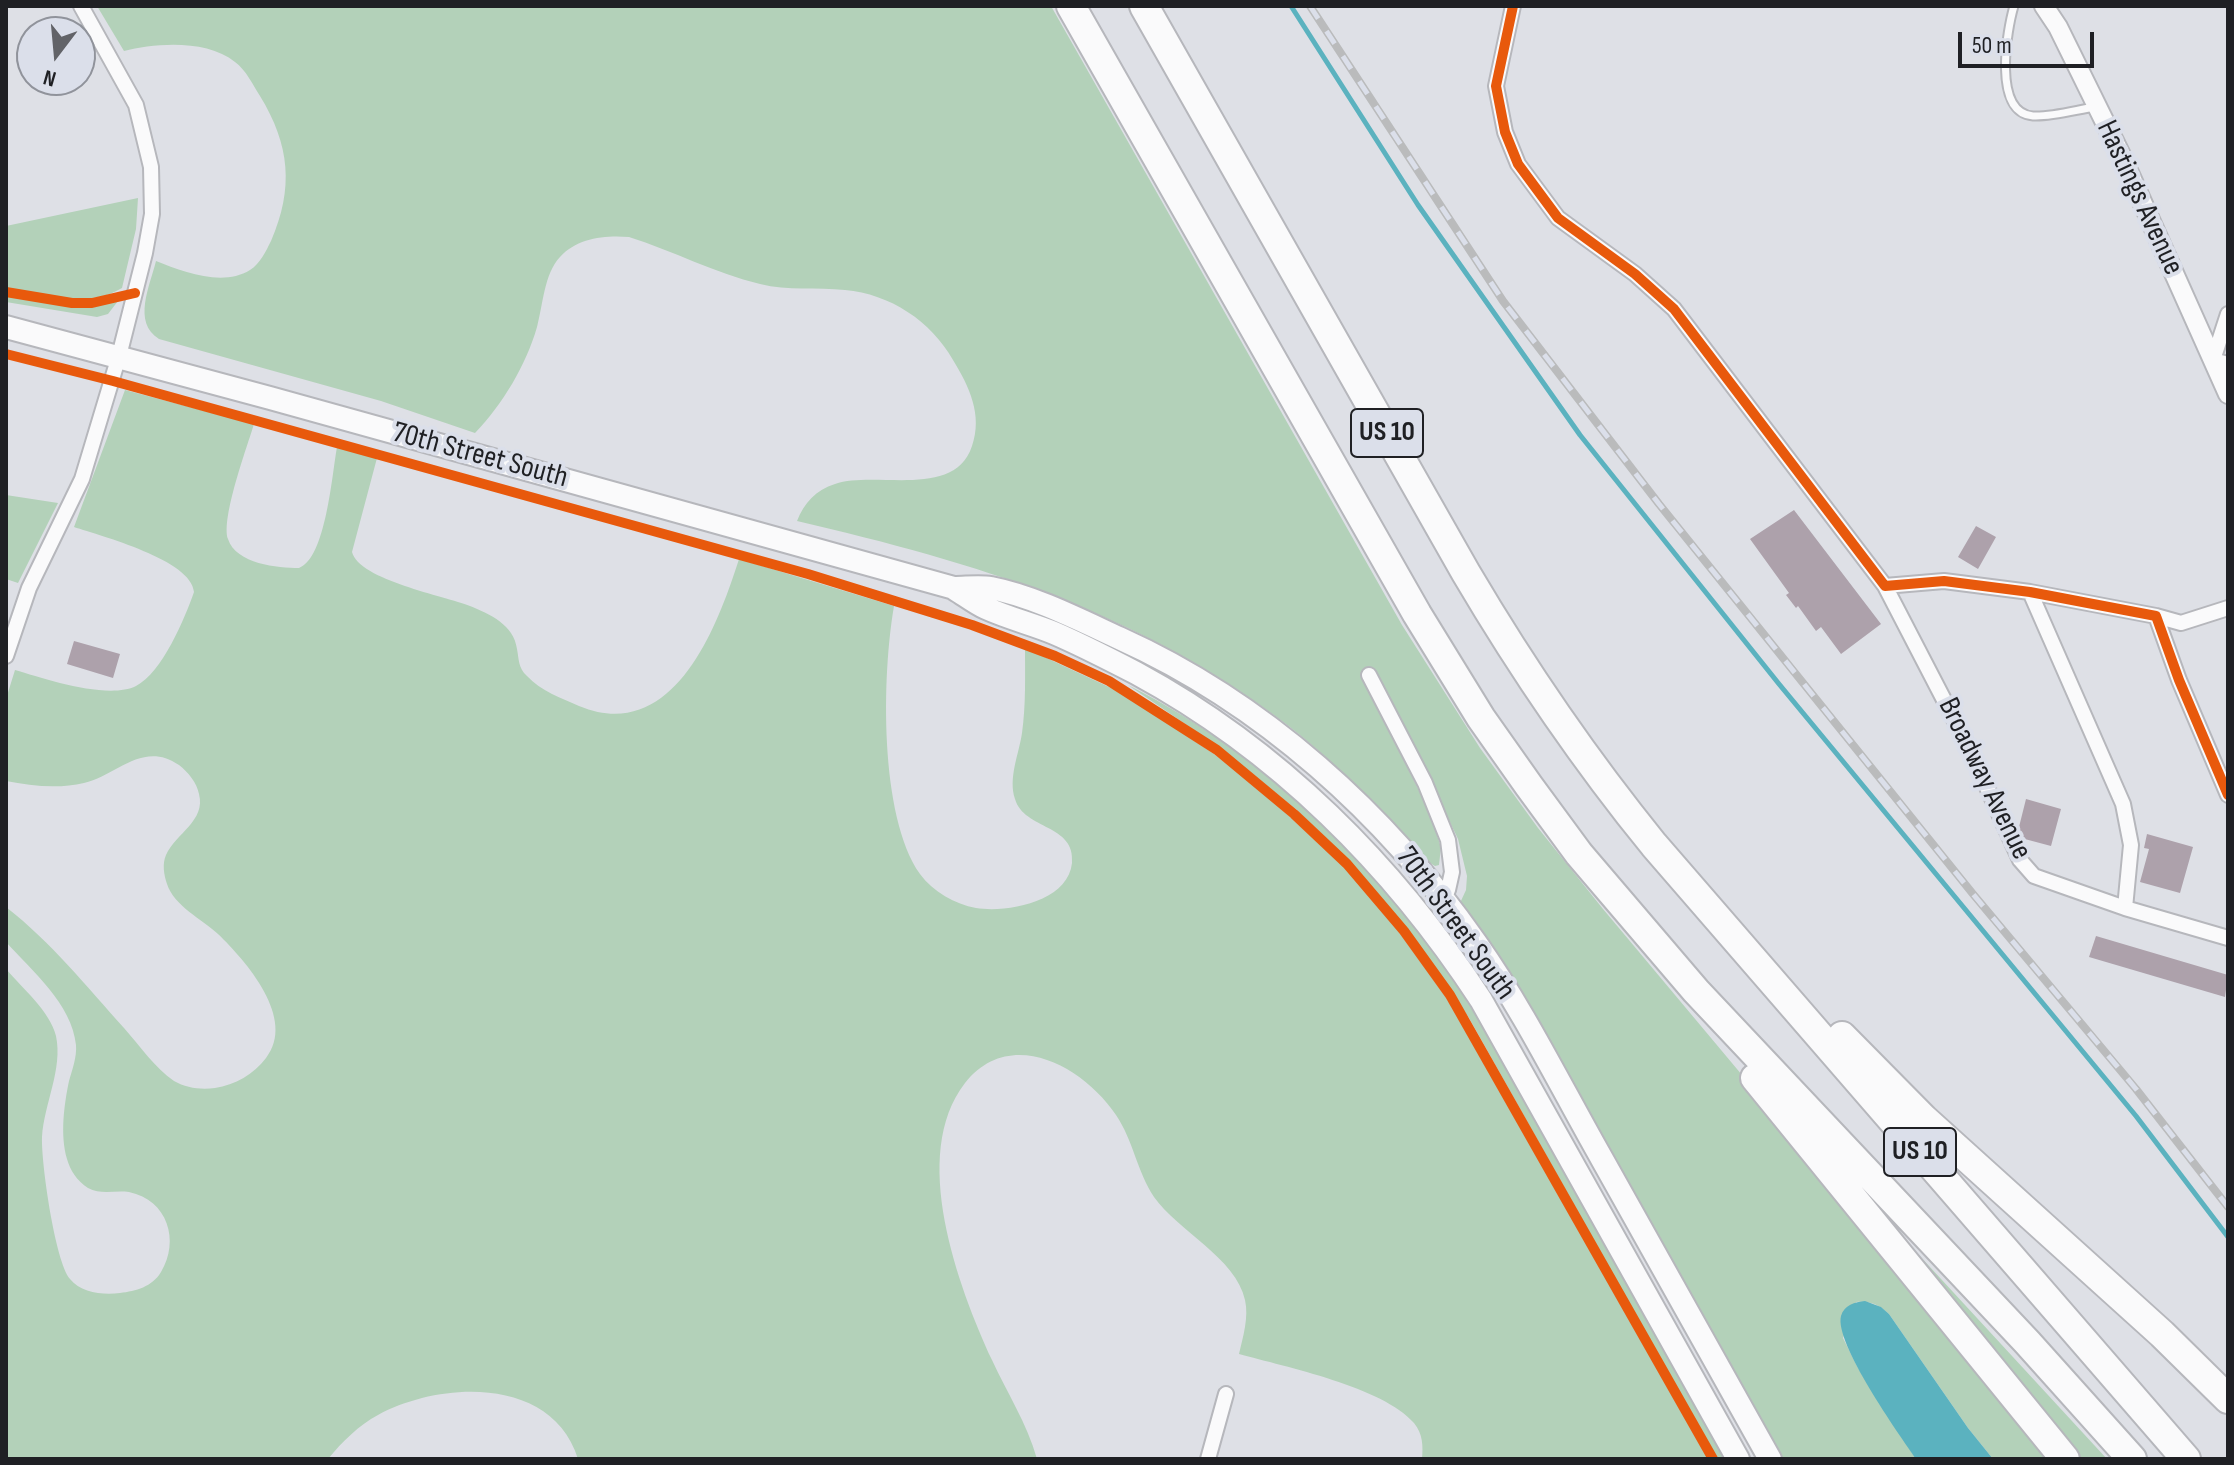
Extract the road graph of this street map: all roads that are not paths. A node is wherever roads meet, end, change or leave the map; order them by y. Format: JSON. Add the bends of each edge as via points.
{"nodes":[{"id":1,"x":81,"y":6,"type":"edge"},
{"id":2,"x":1071,"y":6,"type":"edge"},
{"id":3,"x":1144,"y":6,"type":"edge"},
{"id":4,"x":1513,"y":6,"type":"edge"},
{"id":5,"x":2014,"y":6,"type":"edge"},
{"id":6,"x":2044,"y":6,"type":"edge"},
{"id":7,"x":2097,"y":107,"type":"junction"},
{"id":8,"x":2228,"y":314,"type":"edge"},
{"id":9,"x":6,"y":327,"type":"edge"},
{"id":10,"x":119,"y":356,"type":"junction"},
{"id":11,"x":2220,"y":362,"type":"edge"},
{"id":12,"x":2228,"y":394,"type":"edge"},
{"id":13,"x":1885,"y":586,"type":"junction"},
{"id":14,"x":954,"y":588,"type":"junction"},
{"id":15,"x":2030,"y":592,"type":"junction"},
{"id":16,"x":2228,"y":608,"type":"edge"},
{"id":17,"x":2156,"y":616,"type":"junction"},
{"id":18,"x":6,"y":656,"type":"edge"},
{"id":19,"x":1369,"y":675,"type":"dead end"},
{"id":20,"x":2228,"y":795,"type":"edge"},
{"id":21,"x":1654,"y":845,"type":"junction"},
{"id":22,"x":1442,"y":895,"type":"junction"},
{"id":23,"x":2125,"y":908,"type":"junction"},
{"id":24,"x":2228,"y":938,"type":"edge"},
{"id":25,"x":1696,"y":991,"type":"junction"},
{"id":26,"x":1226,"y":1394,"type":"dead end"},
{"id":27,"x":2228,"y":1399,"type":"edge"},
{"id":28,"x":1208,"y":1459,"type":"edge"},
{"id":29,"x":1738,"y":1459,"type":"edge"},
{"id":30,"x":1770,"y":1459,"type":"edge"},
{"id":31,"x":2065,"y":1459,"type":"edge"},
{"id":32,"x":2132,"y":1459,"type":"edge"},
{"id":33,"x":2186,"y":1459,"type":"edge"}],
"edges":[{"from":1,"to":10,"type":"street","via":[[136,105],[151,167],[150,229]]},
{"from":2,"to":25,"type":"highway","number":"US 10","via":[[1460,685],[1579,854]]},
{"from":3,"to":21,"type":"highway","number":"US 10","via":[[1486,608],[1554,713]]},
{"from":4,"to":13,"type":"street","name":"Broadway Avenue","via":[[1496,86],[1518,164],[1558,218],[1674,309]]},
{"from":5,"to":7,"type":"lane","via":[[2005,66],[2015,105],[2033,116]]},
{"from":6,"to":7,"type":"street","name":"Hastings Avenue"},
{"from":7,"to":11,"type":"street","name":"Hastings Avenue"},
{"from":8,"to":11,"type":"street"},
{"from":9,"to":10,"type":"main road","name":"70th Street South"},
{"from":10,"to":14,"type":"main road","name":"70th Street South"},
{"from":10,"to":18,"type":"street","via":[[82,479],[29,588]]},
{"from":11,"to":12,"type":"street","name":"Hastings Avenue"},
{"from":13,"to":15,"type":"street","via":[[1944,581]]},
{"from":13,"to":23,"type":"street","name":"Broadway Avenue","via":[[2020,860],[2041,880]]},
{"from":14,"to":22,"type":"main road","name":"70th Street South","via":[[990,588],[1065,614],[1152,654],[1226,697],[1334,781]]},
{"from":14,"to":29,"type":"main road","name":"70th Street South","via":[[984,607],[1110,660],[1210,718],[1304,791],[1382,869],[1481,1000]]},
{"from":15,"to":17,"type":"street"},
{"from":15,"to":23,"type":"street","via":[[2123,804],[2131,845]]},
{"from":16,"to":17,"type":"street","via":[[2181,623]]},
{"from":17,"to":20,"type":"street"},
{"from":19,"to":22,"type":"street","via":[[1448,840],[1452,872]]},
{"from":21,"to":27,"type":"highway","via":[[1924,1119]]},
{"from":21,"to":33,"type":"highway","number":"US 10"},
{"from":22,"to":30,"type":"main road","name":"70th Street South","via":[[1505,988]]},
{"from":23,"to":24,"type":"street","name":"Broadway Avenue"},
{"from":25,"to":31,"type":"highway","via":[[1740,1060]]},
{"from":25,"to":32,"type":"highway","number":"US 10"},
{"from":26,"to":28,"type":"street"}]}
